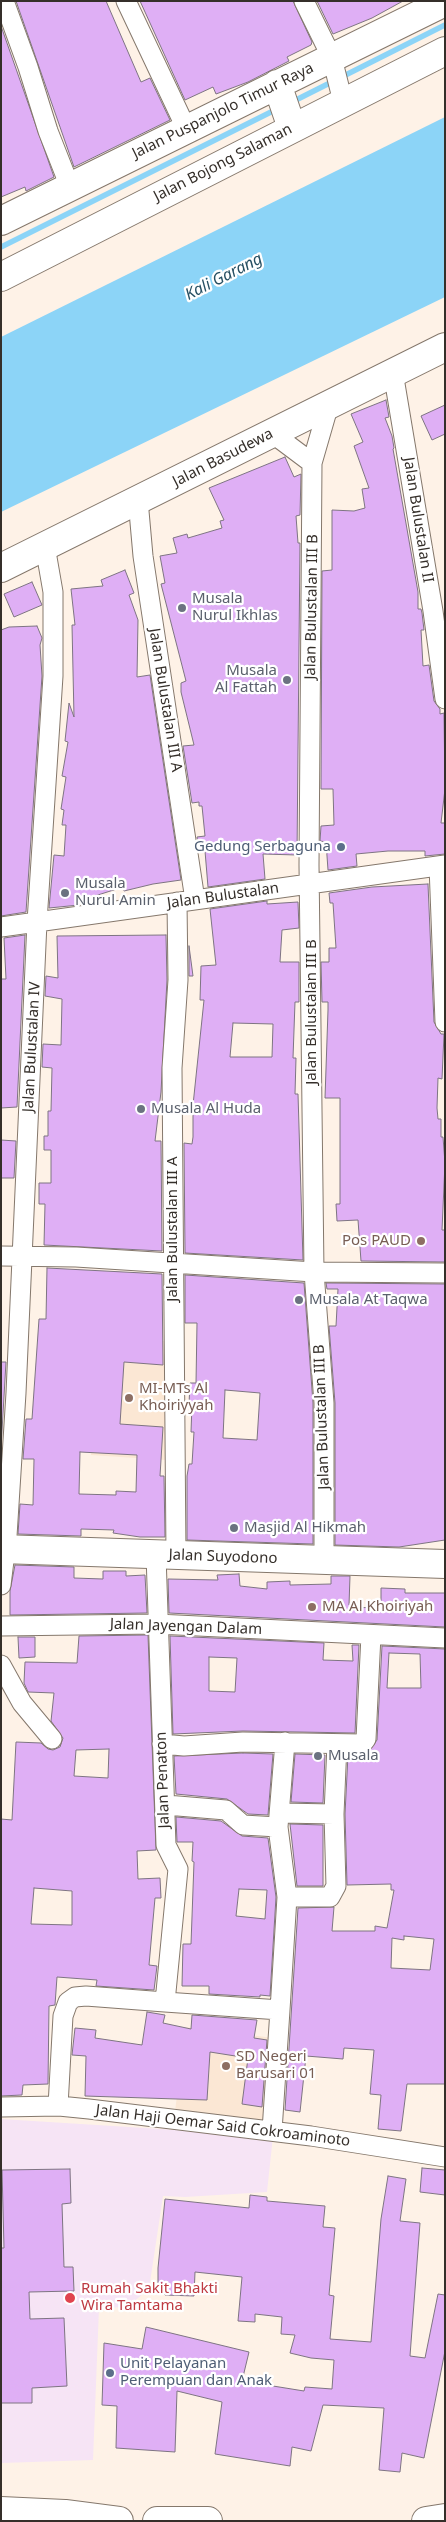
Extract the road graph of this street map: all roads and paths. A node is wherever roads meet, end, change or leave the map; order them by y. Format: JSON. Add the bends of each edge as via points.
{"nodes":[{"id":1,"x":4,"y":1,"type":"edge"},
{"id":2,"x":126,"y":1,"type":"edge"},
{"id":3,"x":304,"y":1,"type":"edge"},
{"id":4,"x":445,"y":2,"type":"edge"},
{"id":5,"x":445,"y":51,"type":"edge"},
{"id":6,"x":332,"y":61,"type":"junction"},
{"id":7,"x":279,"y":90,"type":"junction"},
{"id":8,"x":343,"y":100,"type":"junction"},
{"id":9,"x":292,"y":125,"type":"junction"},
{"id":10,"x":186,"y":128,"type":"junction"},
{"id":11,"x":70,"y":187,"type":"junction"},
{"id":12,"x":1,"y":220,"type":"edge"},
{"id":13,"x":1,"y":277,"type":"edge"},
{"id":14,"x":445,"y":347,"type":"edge"},
{"id":15,"x":393,"y":372,"type":"junction"},
{"id":16,"x":329,"y":404,"type":"junction"},
{"id":17,"x":272,"y":433,"type":"junction"},
{"id":18,"x":312,"y":463,"type":"junction"},
{"id":19,"x":138,"y":500,"type":"junction"},
{"id":20,"x":45,"y":546,"type":"junction"},
{"id":21,"x":1,"y":568,"type":"edge"},
{"id":22,"x":445,"y":699,"type":"edge"},
{"id":23,"x":442,"y":865,"type":"edge"},
{"id":24,"x":310,"y":883,"type":"junction"},
{"id":25,"x":186,"y":901,"type":"junction"},
{"id":26,"x":37,"y":922,"type":"junction"},
{"id":27,"x":1,"y":927,"type":"edge"},
{"id":28,"x":445,"y":1022,"type":"edge"},
{"id":29,"x":1,"y":1256,"type":"edge"},
{"id":30,"x":20,"y":1257,"type":"junction"},
{"id":31,"x":173,"y":1263,"type":"junction"},
{"id":32,"x":314,"y":1272,"type":"junction"},
{"id":33,"x":445,"y":1273,"type":"edge"},
{"id":34,"x":3,"y":1549,"type":"edge"},
{"id":35,"x":166,"y":1555,"type":"junction"},
{"id":36,"x":324,"y":1561,"type":"junction"},
{"id":37,"x":445,"y":1564,"type":"edge"},
{"id":38,"x":1,"y":1585,"type":"edge"},
{"id":39,"x":157,"y":1625,"type":"junction"},
{"id":40,"x":1,"y":1626,"type":"edge"},
{"id":41,"x":371,"y":1638,"type":"junction"},
{"id":42,"x":445,"y":1638,"type":"edge"},
{"id":43,"x":1,"y":1666,"type":"edge"},
{"id":44,"x":52,"y":1739,"type":"dead end"},
{"id":45,"x":285,"y":1742,"type":"junction"},
{"id":46,"x":162,"y":1744,"type":"junction"},
{"id":47,"x":337,"y":1744,"type":"junction"},
{"id":48,"x":166,"y":1804,"type":"junction"},
{"id":49,"x":334,"y":1814,"type":"junction"},
{"id":50,"x":279,"y":1820,"type":"junction"},
{"id":51,"x":287,"y":1898,"type":"junction"},
{"id":52,"x":165,"y":2002,"type":"junction"},
{"id":53,"x":280,"y":2010,"type":"junction"},
{"id":54,"x":58,"y":2106,"type":"junction"},
{"id":55,"x":1,"y":2107,"type":"edge"},
{"id":56,"x":272,"y":2131,"type":"junction"},
{"id":57,"x":445,"y":2157,"type":"edge"},
{"id":58,"x":1,"y":2511,"type":"edge"},
{"id":59,"x":445,"y":2518,"type":"edge"},
{"id":60,"x":119,"y":2521,"type":"edge"},
{"id":61,"x":157,"y":2521,"type":"edge"},
{"id":62,"x":208,"y":2521,"type":"edge"},
{"id":63,"x":426,"y":2521,"type":"edge"}],
"edges":[{"from":1,"to":11,"type":"street"},
{"from":2,"to":10,"type":"street"},
{"from":3,"to":6,"type":"street"},
{"from":4,"to":6,"type":"main road","name":"Jalan Puspanjolo Timur Raya"},
{"from":5,"to":8,"type":"main road","name":"Jalan Bojong Salaman"},
{"from":6,"to":7,"type":"main road","name":"Jalan Puspanjolo Timur Raya"},
{"from":6,"to":8,"type":"street"},
{"from":7,"to":9,"type":"main road"},
{"from":7,"to":10,"type":"main road","name":"Jalan Puspanjolo Timur Raya"},
{"from":8,"to":9,"type":"main road","name":"Jalan Bojong Salaman"},
{"from":9,"to":13,"type":"main road","name":"Jalan Bojong Salaman"},
{"from":10,"to":11,"type":"main road","name":"Jalan Puspanjolo Timur Raya"},
{"from":11,"to":12,"type":"main road","name":"Jalan Puspanjolo Timur Raya"},
{"from":14,"to":15,"type":"main road","name":"Jalan Basudewa"},
{"from":15,"to":16,"type":"main road","name":"Jalan Basudewa"},
{"from":15,"to":22,"type":"street","name":"Jalan Bulustalan II"},
{"from":16,"to":17,"type":"main road","name":"Jalan Basudewa"},
{"from":16,"to":18,"type":"street","name":"Jalan Bulustalan III B"},
{"from":17,"to":18,"type":"street"},
{"from":17,"to":19,"type":"main road","name":"Jalan Basudewa"},
{"from":18,"to":24,"type":"street","name":"Jalan Bulustalan III B"},
{"from":19,"to":20,"type":"main road","name":"Jalan Basudewa"},
{"from":19,"to":25,"type":"street","name":"Jalan Bulustalan III A"},
{"from":20,"to":21,"type":"main road","name":"Jalan Basudewa"},
{"from":20,"to":26,"type":"street","name":"Jalan Bulustalan IV","via":[[53,592],[52,676]]},
{"from":23,"to":24,"type":"street","name":"Jalan Bulustalan"},
{"from":23,"to":28,"type":"street"},
{"from":24,"to":25,"type":"street","name":"Jalan Bulustalan"},
{"from":24,"to":32,"type":"street","name":"Jalan Bulustalan III B"},
{"from":25,"to":26,"type":"street","name":"Jalan Bulustalan"},
{"from":25,"to":31,"type":"street","name":"Jalan Bulustalan III A","via":[[172,1068]]},
{"from":26,"to":27,"type":"street","name":"Jalan Bulustalan"},
{"from":26,"to":30,"type":"street","name":"Jalan Bulustalan IV","via":[[25,1216]]},
{"from":29,"to":30,"type":"street"},
{"from":30,"to":31,"type":"street"},
{"from":30,"to":34,"type":"street","name":"Jalan Bulustalan IV","via":[[16,1392]]},
{"from":31,"to":32,"type":"street"},
{"from":31,"to":35,"type":"street","name":"Jalan Bulustalan III A"},
{"from":32,"to":33,"type":"street"},
{"from":32,"to":36,"type":"street","name":"Jalan Bulustalan III B","via":[[324,1403]]},
{"from":34,"to":35,"type":"main road","name":"Jalan Suyodono"},
{"from":34,"to":38,"type":"street","name":"Jalan Bulustalan IV"},
{"from":35,"to":36,"type":"main road","name":"Jalan Suyodono"},
{"from":35,"to":39,"type":"street","name":"Jalan Penaton"},
{"from":36,"to":37,"type":"main road","name":"Jalan Suyodono"},
{"from":39,"to":40,"type":"street","name":"Jalan Jayengan Dalam"},
{"from":39,"to":41,"type":"street","name":"Jalan Jayengan Dalam"},
{"from":39,"to":46,"type":"street","name":"Jalan Penaton"},
{"from":41,"to":42,"type":"street","name":"Jalan Jayengan Dalam"},
{"from":41,"to":47,"type":"street","via":[[366,1739],[357,1746]]},
{"from":43,"to":44,"type":"street","via":[[22,1703]]},
{"from":45,"to":46,"type":"street"},
{"from":45,"to":47,"type":"street"},
{"from":45,"to":50,"type":"street"},
{"from":46,"to":48,"type":"street","name":"Jalan Penaton"},
{"from":47,"to":49,"type":"street"},
{"from":48,"to":50,"type":"street","via":[[226,1810],[243,1825]]},
{"from":48,"to":52,"type":"street","name":"Jalan Penaton","via":[[166,1845],[178,1869],[178,1881]]},
{"from":49,"to":50,"type":"street"},
{"from":49,"to":51,"type":"street","via":[[334,1892],[330,1897]]},
{"from":50,"to":51,"type":"street"},
{"from":51,"to":53,"type":"street"},
{"from":52,"to":53,"type":"street"},
{"from":52,"to":54,"type":"street","via":[[86,1996],[75,1997],[68,2002],[62,2016]]},
{"from":53,"to":56,"type":"street"},
{"from":54,"to":55,"type":"street","name":"Jalan Haji Oemar Said Cokroaminoto"},
{"from":54,"to":56,"type":"street","name":"Jalan Haji Oemar Said Cokroaminoto"},
{"from":56,"to":57,"type":"street","name":"Jalan Haji Oemar Said Cokroaminoto"},
{"from":58,"to":60,"type":"main road"},
{"from":59,"to":63,"type":"main road"},
{"from":61,"to":62,"type":"main road"}]}
